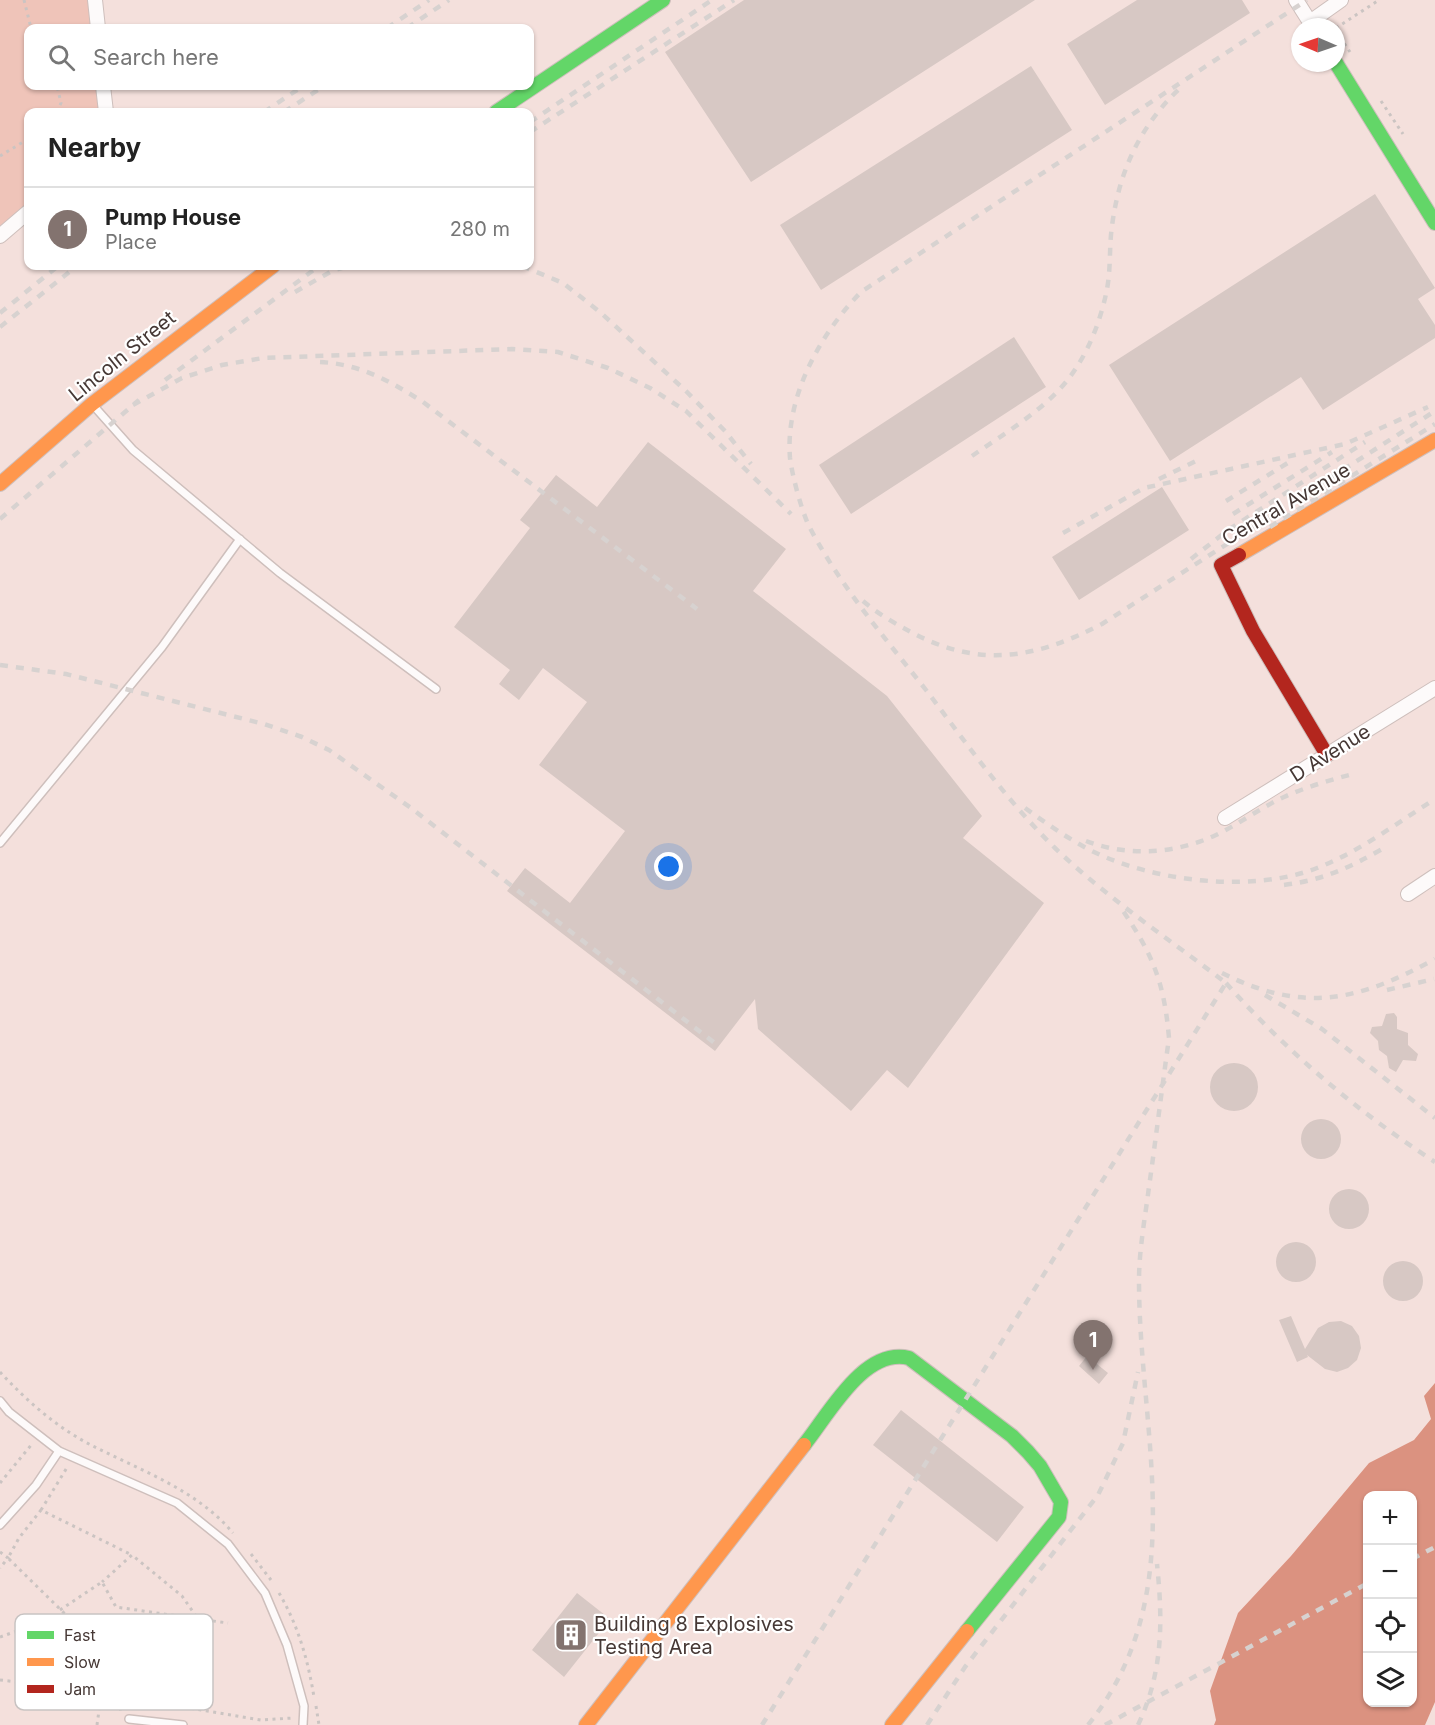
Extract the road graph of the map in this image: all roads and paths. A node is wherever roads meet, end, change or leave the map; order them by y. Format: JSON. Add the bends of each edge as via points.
{"nodes":[{"id":1,"x":24,"y":0,"type":"edge"},
{"id":2,"x":95,"y":0,"type":"edge"},
{"id":3,"x":663,"y":0,"type":"edge"},
{"id":4,"x":1296,"y":0,"type":"edge"},
{"id":5,"x":1341,"y":0,"type":"edge"},
{"id":6,"x":1379,"y":0,"type":"edge"},
{"id":7,"x":1308,"y":18,"type":"edge"},
{"id":8,"x":1319,"y":18,"type":"edge"},
{"id":9,"x":1345,"y":22,"type":"edge"},
{"id":10,"x":30,"y":24,"type":"edge"},
{"id":11,"x":98,"y":24,"type":"edge"},
{"id":12,"x":1342,"y":72,"type":"edge"},
{"id":13,"x":534,"y":87,"type":"edge"},
{"id":14,"x":58,"y":90,"type":"edge"},
{"id":15,"x":103,"y":90,"type":"edge"},
{"id":16,"x":529,"y":90,"type":"edge"},
{"id":17,"x":59,"y":108,"type":"edge"},
{"id":18,"x":106,"y":108,"type":"edge"},
{"id":19,"x":502,"y":108,"type":"edge"},
{"id":20,"x":24,"y":141,"type":"edge"},
{"id":21,"x":0,"y":156,"type":"edge"},
{"id":22,"x":24,"y":215,"type":"edge"},
{"id":23,"x":1435,"y":223,"type":"edge"},
{"id":24,"x":0,"y":236,"type":"edge"},
{"id":25,"x":268,"y":270,"type":"edge"},
{"id":26,"x":92,"y":404,"type":"junction"},
{"id":27,"x":1435,"y":440,"type":"edge"},
{"id":28,"x":0,"y":483,"type":"edge"},
{"id":29,"x":240,"y":539,"type":"junction"},
{"id":30,"x":1435,"y":688,"type":"edge"},
{"id":31,"x":436,"y":689,"type":"dead end"},
{"id":32,"x":1327,"y":755,"type":"junction"},
{"id":33,"x":1225,"y":818,"type":"dead end"},
{"id":34,"x":0,"y":843,"type":"edge"},
{"id":35,"x":1435,"y":876,"type":"edge"},
{"id":36,"x":1408,"y":894,"type":"dead end"},
{"id":37,"x":0,"y":1401,"type":"edge"},
{"id":38,"x":51,"y":1419,"type":"dead end"},
{"id":39,"x":39,"y":1435,"type":"junction"},
{"id":40,"x":83,"y":1440,"type":"dead end"},
{"id":41,"x":59,"y":1451,"type":"junction"},
{"id":42,"x":73,"y":1457,"type":"junction"},
{"id":43,"x":0,"y":1483,"type":"edge"},
{"id":44,"x":41,"y":1510,"type":"junction"},
{"id":45,"x":0,"y":1525,"type":"edge"},
{"id":46,"x":0,"y":1552,"type":"edge"},
{"id":47,"x":132,"y":1555,"type":"junction"},
{"id":48,"x":8,"y":1558,"type":"junction"},
{"id":49,"x":0,"y":1568,"type":"edge"},
{"id":50,"x":102,"y":1582,"type":"junction"},
{"id":51,"x":60,"y":1610,"type":"junction"},
{"id":52,"x":65,"y":1614,"type":"edge"},
{"id":53,"x":164,"y":1614,"type":"edge"},
{"id":54,"x":195,"y":1614,"type":"edge"},
{"id":55,"x":213,"y":1621,"type":"edge"},
{"id":56,"x":228,"y":1623,"type":"dead end"},
{"id":57,"x":15,"y":1632,"type":"edge"},
{"id":58,"x":0,"y":1637,"type":"edge"},
{"id":59,"x":0,"y":1680,"type":"edge"},
{"id":60,"x":15,"y":1682,"type":"edge"},
{"id":61,"x":99,"y":1710,"type":"edge"},
{"id":62,"x":122,"y":1710,"type":"edge"},
{"id":63,"x":201,"y":1710,"type":"edge"},
{"id":64,"x":317,"y":1715,"type":"dead end"},
{"id":65,"x":125,"y":1719,"type":"joint"},
{"id":66,"x":303,"y":1721,"type":"edge"},
{"id":67,"x":97,"y":1725,"type":"edge"},
{"id":68,"x":183,"y":1725,"type":"edge"},
{"id":69,"x":586,"y":1725,"type":"edge"},
{"id":70,"x":892,"y":1725,"type":"edge"}],
"edges":[{"from":1,"to":10,"type":"path"},
{"from":2,"to":11,"type":"street"},
{"from":3,"to":13,"type":"street"},
{"from":4,"to":7,"type":"street"},
{"from":5,"to":8,"type":"street"},
{"from":6,"to":9,"type":"path"},
{"from":12,"to":23,"type":"street"},
{"from":14,"to":17,"type":"path","via":[[62,103]]},
{"from":15,"to":18,"type":"street"},
{"from":16,"to":19,"type":"street"},
{"from":20,"to":21,"type":"path"},
{"from":22,"to":24,"type":"street"},
{"from":25,"to":26,"type":"street","name":"Lincoln Street"},
{"from":26,"to":28,"type":"street","name":"Lincoln Street"},
{"from":26,"to":29,"type":"lane","via":[[132,450]]},
{"from":27,"to":32,"type":"street","name":"Central Avenue","via":[[1221,565],[1253,631]]},
{"from":29,"to":31,"type":"lane"},
{"from":29,"to":34,"type":"lane","via":[[162,646]]},
{"from":30,"to":32,"type":"street","name":"D Avenue"},
{"from":32,"to":33,"type":"street","name":"D Avenue"},
{"from":35,"to":36,"type":"street"},
{"from":37,"to":39,"type":"lane"},
{"from":38,"to":39,"type":"path"},
{"from":39,"to":41,"type":"lane"},
{"from":39,"to":43,"type":"path"},
{"from":40,"to":42,"type":"path"},
{"from":41,"to":42,"type":"lane"},
{"from":41,"to":45,"type":"lane","via":[[36,1485]]},
{"from":42,"to":44,"type":"path"},
{"from":42,"to":66,"type":"lane","via":[[177,1503],[228,1544],[266,1593],[287,1645],[304,1706]]},
{"from":44,"to":47,"type":"path"},
{"from":44,"to":48,"type":"path"},
{"from":46,"to":48,"type":"path"},
{"from":47,"to":50,"type":"path"},
{"from":47,"to":54,"type":"path","via":[[182,1596]]},
{"from":48,"to":49,"type":"path"},
{"from":48,"to":51,"type":"path"},
{"from":50,"to":51,"type":"path"},
{"from":50,"to":53,"type":"path","via":[[116,1607]]},
{"from":51,"to":52,"type":"path"},
{"from":55,"to":56,"type":"path"},
{"from":57,"to":58,"type":"path"},
{"from":59,"to":60,"type":"path"},
{"from":61,"to":67,"type":"path"},
{"from":62,"to":65,"type":"path"},
{"from":63,"to":66,"type":"path","via":[[261,1720]]},
{"from":64,"to":66,"type":"path"},
{"from":65,"to":68,"type":"lane"},
{"from":69,"to":70,"type":"street","via":[[862,1371],[886,1355],[897,1355],[909,1358],[1012,1436],[1040,1466],[1061,1502],[1059,1517]]}]}
